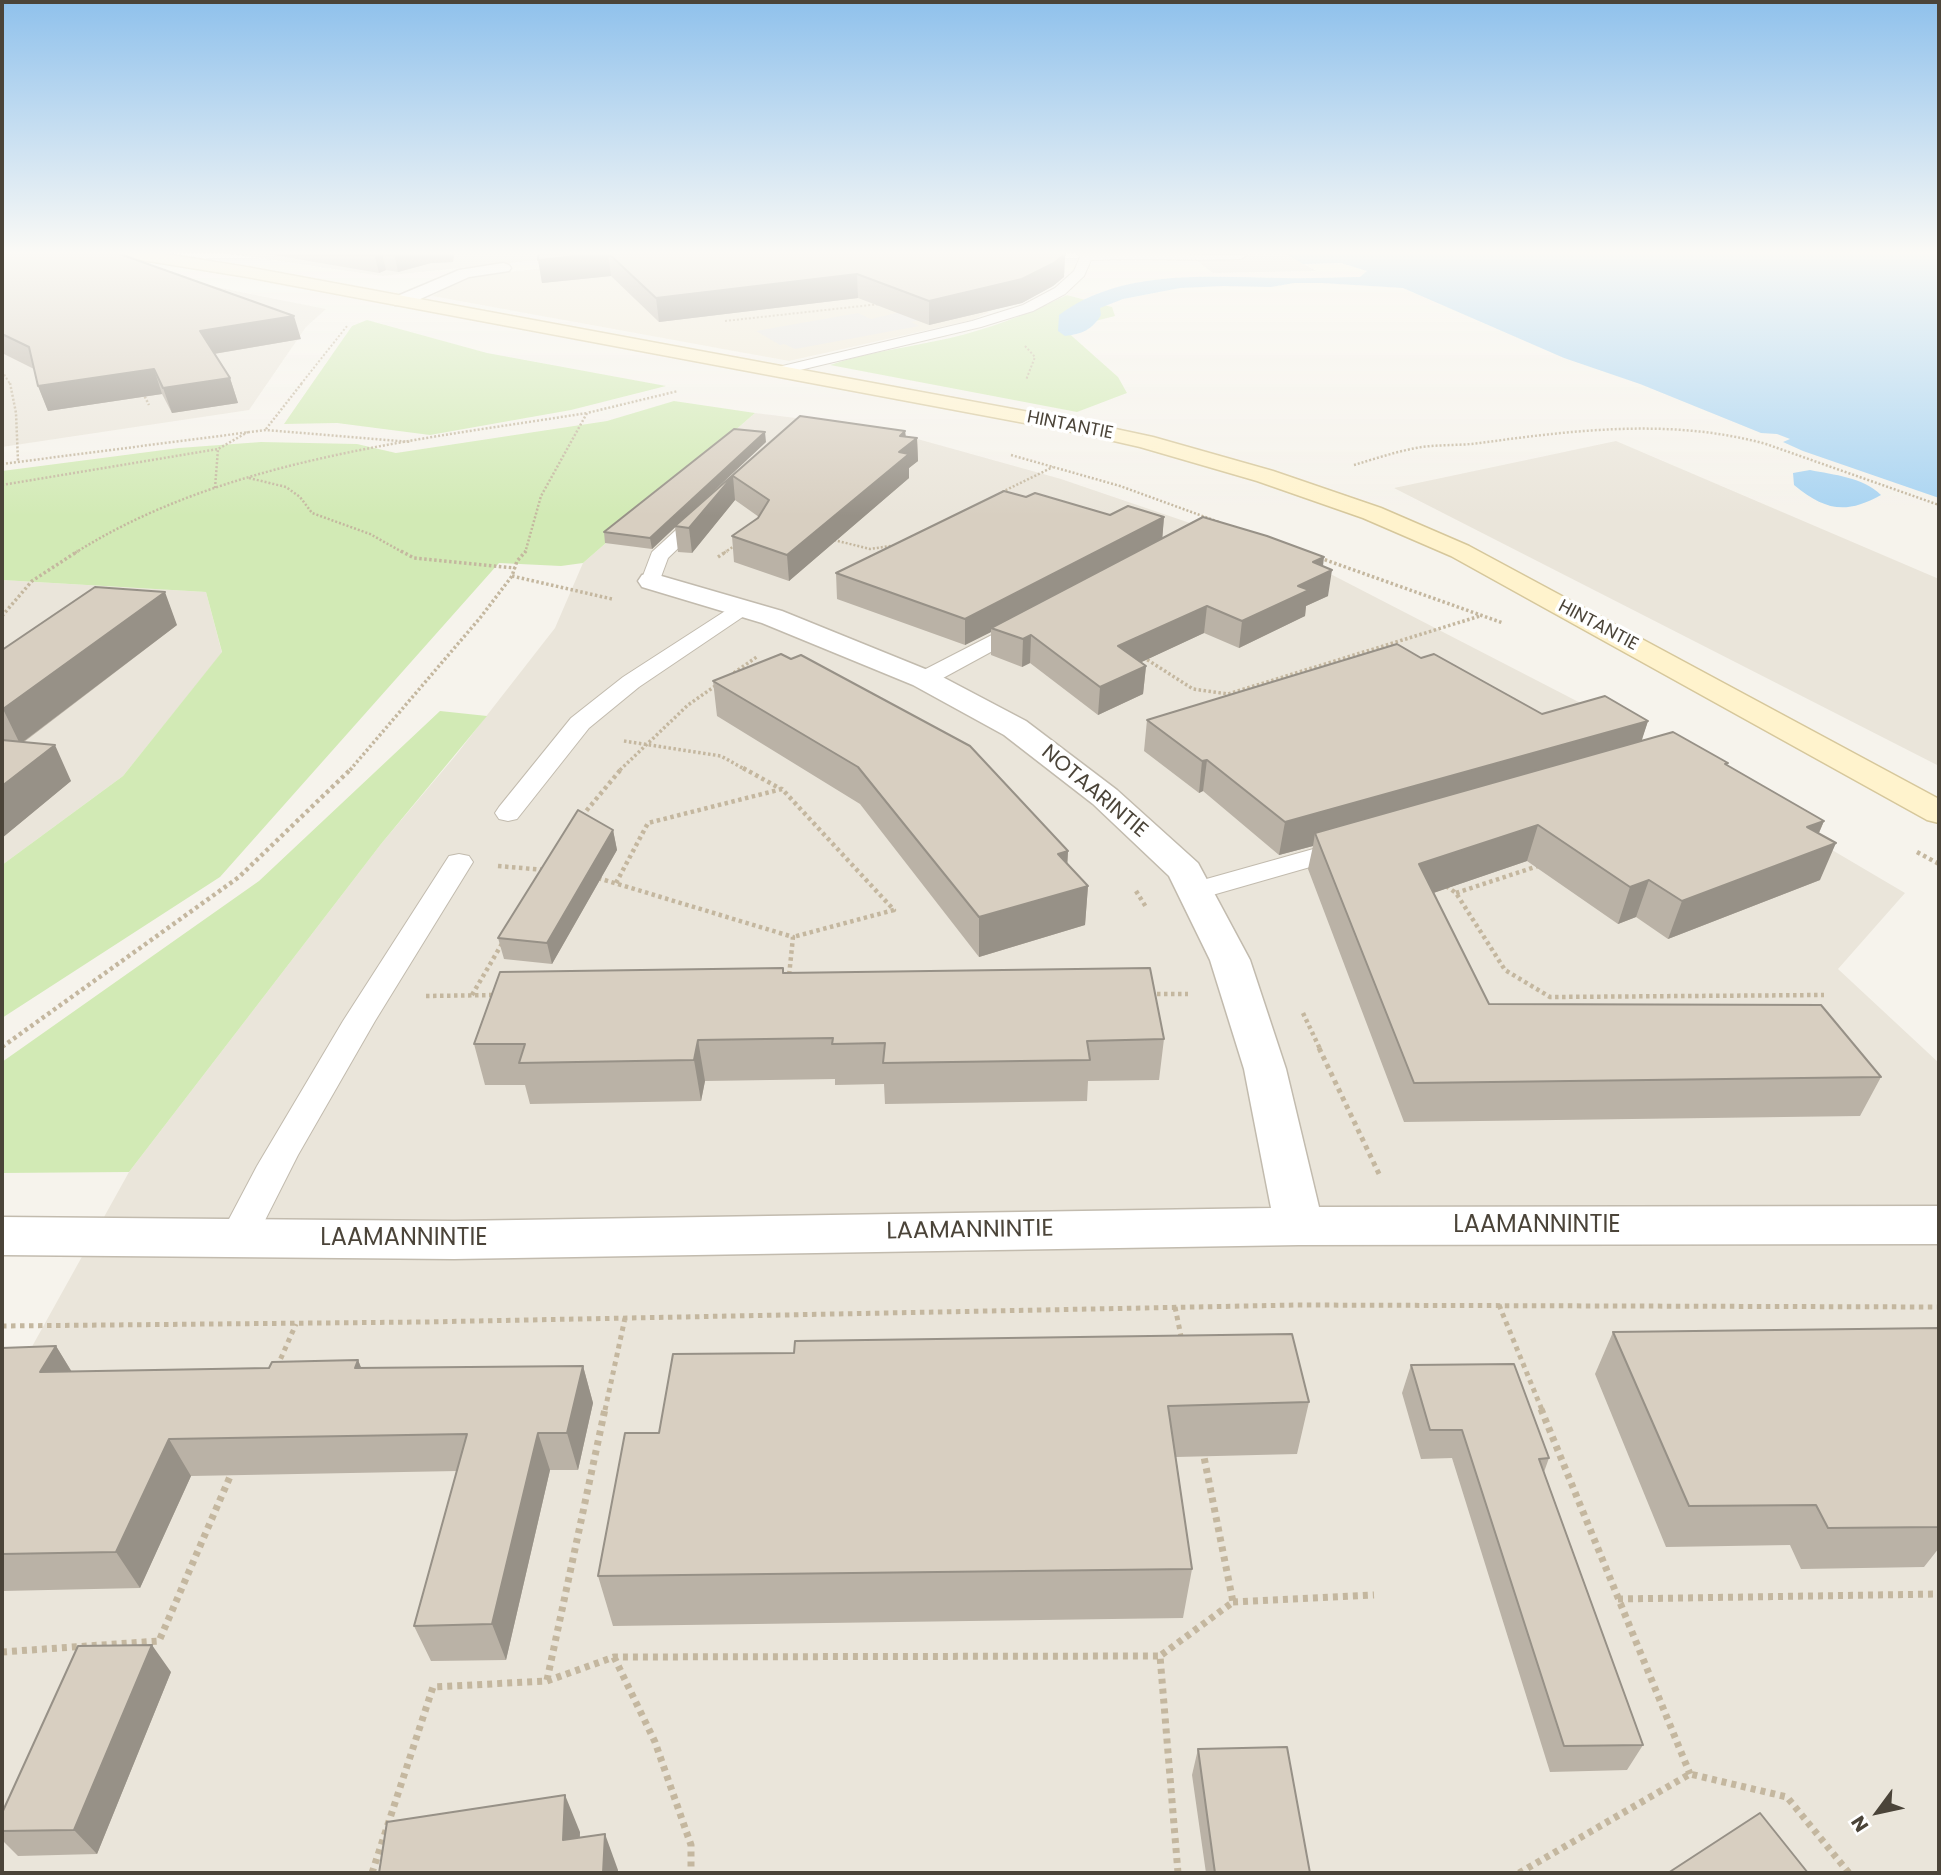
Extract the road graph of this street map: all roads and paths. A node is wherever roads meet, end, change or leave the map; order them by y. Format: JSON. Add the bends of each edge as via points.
{"nodes":[{"id":1,"x":335,"y":340,"type":"edge"},
{"id":2,"x":614,"y":340,"type":"edge"},
{"id":3,"x":900,"y":340,"type":"edge"},
{"id":4,"x":1024,"y":340,"type":"edge"},
{"id":5,"x":768,"y":369,"type":"junction"},
{"id":6,"x":2,"y":371,"type":"edge"},
{"id":7,"x":138,"y":383,"type":"edge"},
{"id":8,"x":1024,"y":385,"type":"dead end"},
{"id":9,"x":11,"y":387,"type":"junction"},
{"id":10,"x":2,"y":388,"type":"edge"},
{"id":11,"x":149,"y":405,"type":"edge"},
{"id":12,"x":587,"y":413,"type":"junction"},
{"id":13,"x":266,"y":430,"type":"junction"},
{"id":14,"x":249,"y":431,"type":"junction"},
{"id":15,"x":415,"y":442,"type":"junction"},
{"id":16,"x":218,"y":449,"type":"junction"},
{"id":17,"x":1010,"y":455,"type":"dead end"},
{"id":18,"x":18,"y":461,"type":"junction"},
{"id":19,"x":2,"y":464,"type":"edge"},
{"id":20,"x":1053,"y":467,"type":"junction"},
{"id":21,"x":1348,"y":467,"type":"dead end"},
{"id":22,"x":247,"y":478,"type":"junction"},
{"id":23,"x":2,"y":485,"type":"edge"},
{"id":24,"x":215,"y":488,"type":"junction"},
{"id":25,"x":993,"y":497,"type":"edge"},
{"id":26,"x":719,"y":501,"type":"edge"},
{"id":27,"x":1939,"y":505,"type":"edge"},
{"id":28,"x":1222,"y":523,"type":"edge"},
{"id":29,"x":832,"y":539,"type":"edge"},
{"id":30,"x":737,"y":544,"type":"dead end"},
{"id":31,"x":896,"y":545,"type":"edge"},
{"id":32,"x":1310,"y":555,"type":"edge"},
{"id":33,"x":717,"y":558,"type":"dead end"},
{"id":34,"x":514,"y":568,"type":"junction"},
{"id":35,"x":512,"y":576,"type":"junction"},
{"id":36,"x":651,"y":581,"type":"joint"},
{"id":37,"x":620,"y":601,"type":"dead end"},
{"id":38,"x":1044,"y":614,"type":"edge"},
{"id":39,"x":2,"y":616,"type":"edge"},
{"id":40,"x":729,"y":616,"type":"junction"},
{"id":41,"x":1481,"y":616,"type":"junction"},
{"id":42,"x":1504,"y":624,"type":"dead end"},
{"id":43,"x":1140,"y":656,"type":"edge"},
{"id":44,"x":924,"y":679,"type":"junction"},
{"id":45,"x":572,"y":733,"type":"junction"},
{"id":46,"x":646,"y":744,"type":"junction"},
{"id":47,"x":782,"y":789,"type":"junction"},
{"id":48,"x":508,"y":813,"type":"dead end"},
{"id":49,"x":1939,"y":813,"type":"edge"},
{"id":50,"x":576,"y":824,"type":"edge"},
{"id":51,"x":1369,"y":841,"type":"edge"},
{"id":52,"x":1916,"y":851,"type":"dead end"},
{"id":53,"x":553,"y":859,"type":"edge"},
{"id":54,"x":459,"y":862,"type":"joint"},
{"id":55,"x":1547,"y":863,"type":"edge"},
{"id":56,"x":1939,"y":864,"type":"edge"},
{"id":57,"x":545,"y":870,"type":"junction"},
{"id":58,"x":555,"y":872,"type":"edge"},
{"id":59,"x":587,"y":875,"type":"edge"},
{"id":60,"x":1435,"y":877,"type":"edge"},
{"id":61,"x":538,"y":882,"type":"edge"},
{"id":62,"x":616,"y":883,"type":"junction"},
{"id":63,"x":1136,"y":889,"type":"dead end"},
{"id":64,"x":1195,"y":891,"type":"junction"},
{"id":65,"x":1456,"y":893,"type":"junction"},
{"id":66,"x":1150,"y":913,"type":"dead end"},
{"id":67,"x":793,"y":937,"type":"junction"},
{"id":68,"x":505,"y":939,"type":"edge"},
{"id":69,"x":788,"y":983,"type":"edge"},
{"id":70,"x":1185,"y":983,"type":"dead end"},
{"id":71,"x":1188,"y":993,"type":"junction"},
{"id":72,"x":1146,"y":994,"type":"edge"},
{"id":73,"x":472,"y":995,"type":"junction"},
{"id":74,"x":499,"y":995,"type":"edge"},
{"id":75,"x":1824,"y":995,"type":"dead end"},
{"id":76,"x":373,"y":996,"type":"junction"},
{"id":77,"x":1192,"y":1005,"type":"dead end"},
{"id":78,"x":2,"y":1047,"type":"edge"},
{"id":79,"x":1939,"y":1224,"type":"edge"},
{"id":80,"x":1299,"y":1226,"type":"junction"},
{"id":81,"x":2,"y":1236,"type":"edge"},
{"id":82,"x":238,"y":1238,"type":"junction"},
{"id":83,"x":1499,"y":1305,"type":"junction"},
{"id":84,"x":1175,"y":1307,"type":"junction"},
{"id":85,"x":1939,"y":1307,"type":"edge"},
{"id":86,"x":625,"y":1318,"type":"junction"},
{"id":87,"x":296,"y":1324,"type":"junction"},
{"id":88,"x":2,"y":1326,"type":"edge"},
{"id":89,"x":1183,"y":1348,"type":"edge"},
{"id":90,"x":274,"y":1374,"type":"edge"},
{"id":91,"x":1201,"y":1441,"type":"edge"},
{"id":92,"x":236,"y":1463,"type":"edge"},
{"id":93,"x":1939,"y":1594,"type":"edge"},
{"id":94,"x":1374,"y":1595,"type":"dead end"},
{"id":95,"x":1618,"y":1599,"type":"junction"},
{"id":96,"x":1233,"y":1602,"type":"junction"},
{"id":97,"x":2,"y":1652,"type":"edge"},
{"id":98,"x":614,"y":1657,"type":"junction"},
{"id":99,"x":1160,"y":1657,"type":"junction"},
{"id":100,"x":547,"y":1681,"type":"junction"},
{"id":101,"x":1690,"y":1773,"type":"junction"},
{"id":102,"x":372,"y":1873,"type":"edge"},
{"id":103,"x":691,"y":1873,"type":"edge"},
{"id":104,"x":1178,"y":1873,"type":"edge"},
{"id":105,"x":1519,"y":1873,"type":"edge"},
{"id":106,"x":1849,"y":1873,"type":"edge"}],
"edges":[{"from":1,"to":13,"type":"path"},
{"from":2,"to":5,"type":"street","name":"HINTANTIE"},
{"from":3,"to":5,"type":"lane"},
{"from":4,"to":8,"type":"path","via":[[1035,357]]},
{"from":5,"to":12,"type":"path"},
{"from":5,"to":49,"type":"street","name":"HINTANTIE","via":[[1145,442],[1265,476],[1371,513],[1460,551]]},
{"from":6,"to":9,"type":"path"},
{"from":7,"to":11,"type":"path"},
{"from":9,"to":10,"type":"path"},
{"from":9,"to":18,"type":"path"},
{"from":12,"to":15,"type":"path"},
{"from":12,"to":34,"type":"path","via":[[541,496],[527,550]]},
{"from":13,"to":14,"type":"path"},
{"from":13,"to":15,"type":"path"},
{"from":14,"to":16,"type":"path"},
{"from":14,"to":18,"type":"path"},
{"from":15,"to":22,"type":"path"},
{"from":16,"to":23,"type":"path"},
{"from":16,"to":24,"type":"path"},
{"from":17,"to":20,"type":"path"},
{"from":18,"to":19,"type":"path"},
{"from":20,"to":25,"type":"path"},
{"from":20,"to":28,"type":"path"},
{"from":21,"to":27,"type":"path","via":[[1417,448],[1544,432],[1674,428],[1766,444]]},
{"from":22,"to":24,"type":"path"},
{"from":22,"to":34,"type":"path","via":[[279,484],[302,496],[312,513],[370,534],[414,558]]},
{"from":24,"to":39,"type":"path","via":[[119,526],[35,578]]},
{"from":26,"to":36,"type":"lane","via":[[659,556]]},
{"from":29,"to":31,"type":"path","via":[[870,549]]},
{"from":30,"to":33,"type":"path"},
{"from":32,"to":41,"type":"path"},
{"from":34,"to":35,"type":"path"},
{"from":35,"to":37,"type":"path"},
{"from":35,"to":78,"type":"path","via":[[350,770],[239,877]]},
{"from":36,"to":40,"type":"street","name":"NOTAARINTIE"},
{"from":38,"to":44,"type":"lane"},
{"from":40,"to":44,"type":"street","name":"NOTAARINTIE","via":[[772,617]]},
{"from":40,"to":45,"type":"lane","via":[[631,682]]},
{"from":40,"to":46,"type":"path","via":[[731,626],[778,645],[730,670]]},
{"from":41,"to":42,"type":"path"},
{"from":41,"to":43,"type":"path","via":[[1228,694],[1193,689]]},
{"from":44,"to":64,"type":"street","name":"NOTAARINTIE","via":[[1015,728],[1105,797],[1185,871]]},
{"from":45,"to":46,"type":"path"},
{"from":45,"to":48,"type":"lane"},
{"from":46,"to":47,"type":"path","via":[[721,756]]},
{"from":46,"to":50,"type":"path"},
{"from":47,"to":62,"type":"path","via":[[648,823]]},
{"from":47,"to":67,"type":"path","via":[[894,910]]},
{"from":51,"to":64,"type":"lane"},
{"from":52,"to":56,"type":"path"},
{"from":53,"to":57,"type":"path"},
{"from":54,"to":57,"type":"path"},
{"from":54,"to":76,"type":"lane"},
{"from":55,"to":65,"type":"path"},
{"from":57,"to":58,"type":"path"},
{"from":57,"to":61,"type":"path"},
{"from":59,"to":62,"type":"path"},
{"from":60,"to":65,"type":"path"},
{"from":62,"to":67,"type":"path"},
{"from":63,"to":66,"type":"path"},
{"from":64,"to":80,"type":"street","name":"NOTAARINTIE","via":[[1230,960],[1265,1069]]},
{"from":65,"to":75,"type":"path","via":[[1505,970],[1550,997]]},
{"from":67,"to":69,"type":"path"},
{"from":68,"to":73,"type":"path"},
{"from":70,"to":71,"type":"path"},
{"from":71,"to":72,"type":"path"},
{"from":71,"to":77,"type":"path"},
{"from":73,"to":74,"type":"path"},
{"from":73,"to":76,"type":"path"},
{"from":76,"to":82,"type":"lane","via":[[258,1193]]},
{"from":79,"to":80,"type":"street","name":"LAAMANNINTIE"},
{"from":80,"to":82,"type":"street","name":"LAAMANNINTIE","via":[[454,1240]]},
{"from":81,"to":82,"type":"street","name":"LAAMANNINTIE"},
{"from":83,"to":84,"type":"path"},
{"from":83,"to":85,"type":"path"},
{"from":83,"to":95,"type":"path"},
{"from":84,"to":86,"type":"path"},
{"from":84,"to":89,"type":"path"},
{"from":86,"to":87,"type":"path"},
{"from":86,"to":100,"type":"path"},
{"from":87,"to":88,"type":"path"},
{"from":87,"to":90,"type":"path"},
{"from":91,"to":96,"type":"path"},
{"from":92,"to":97,"type":"path","via":[[159,1641]]},
{"from":93,"to":95,"type":"path"},
{"from":94,"to":96,"type":"path"},
{"from":95,"to":101,"type":"path"},
{"from":96,"to":99,"type":"path"},
{"from":98,"to":99,"type":"path"},
{"from":98,"to":100,"type":"path"},
{"from":98,"to":103,"type":"path","via":[[655,1742],[691,1845]]},
{"from":99,"to":104,"type":"path"},
{"from":100,"to":102,"type":"path","via":[[433,1687]]},
{"from":101,"to":105,"type":"path"},
{"from":101,"to":106,"type":"path","via":[[1787,1797]]}]}
